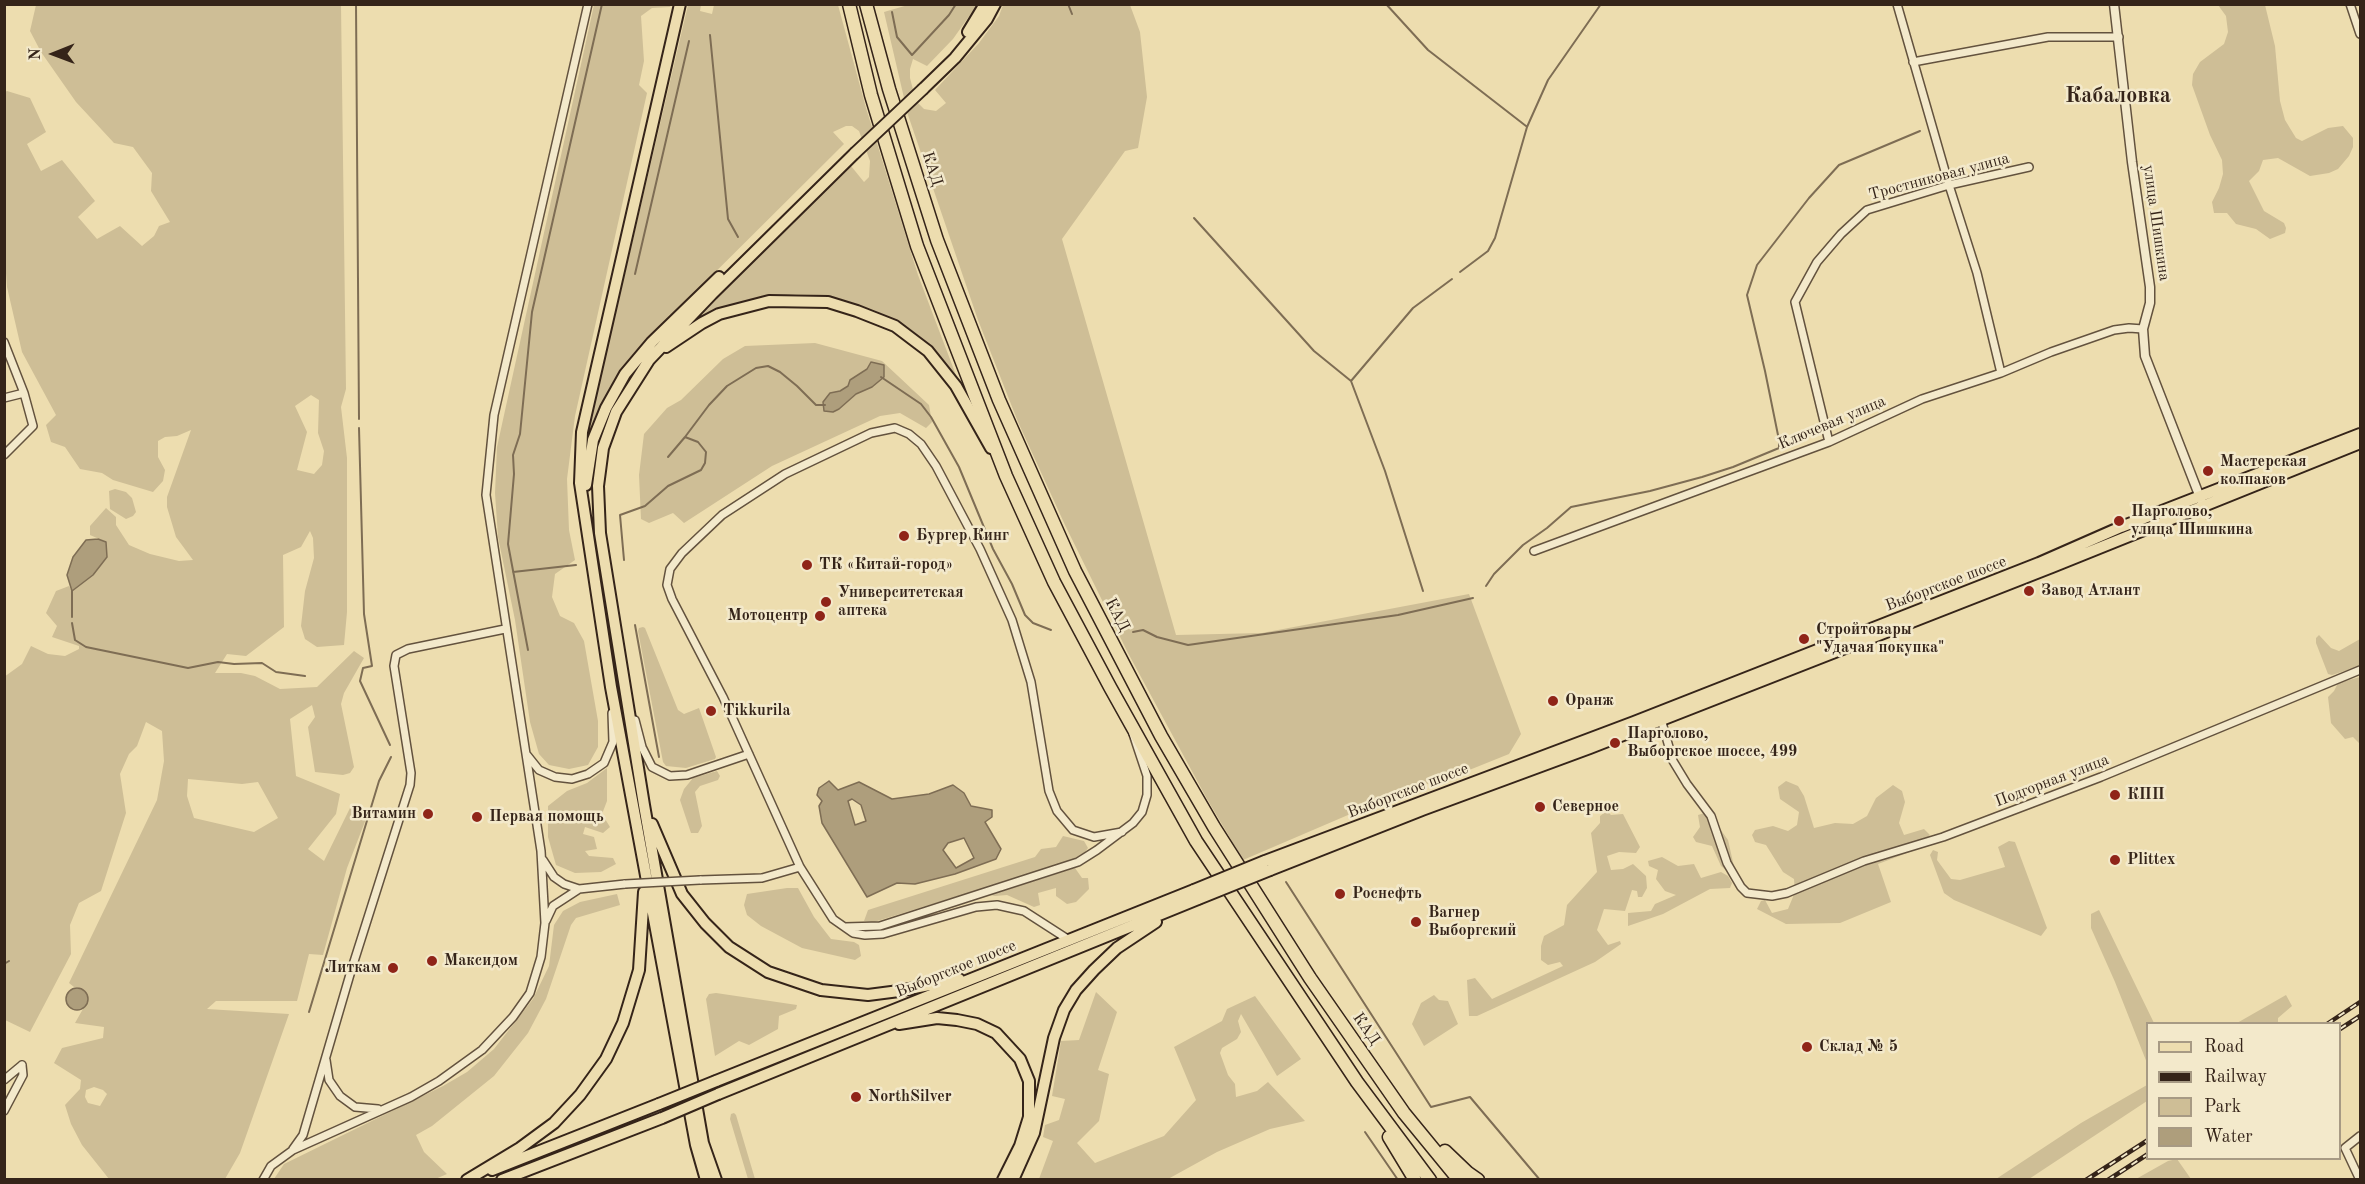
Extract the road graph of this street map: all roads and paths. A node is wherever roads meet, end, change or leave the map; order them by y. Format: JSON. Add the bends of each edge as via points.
{"nodes":[{"id":1,"x":588,"y":4,"type":"edge"},
{"id":2,"x":849,"y":4,"type":"edge"},
{"id":3,"x":866,"y":4,"type":"edge"},
{"id":4,"x":985,"y":4,"type":"edge"},
{"id":5,"x":995,"y":4,"type":"edge"},
{"id":6,"x":1897,"y":4,"type":"edge"},
{"id":7,"x":2114,"y":4,"type":"edge"},
{"id":8,"x":2350,"y":4,"type":"edge"},
{"id":9,"x":680,"y":6,"type":"edge"},
{"id":10,"x":2361,"y":34,"type":"edge"},
{"id":11,"x":2119,"y":37,"type":"junction"},
{"id":12,"x":1913,"y":62,"type":"junction"},
{"id":13,"x":922,"y":86,"type":"junction"},
{"id":14,"x":854,"y":151,"type":"junction"},
{"id":15,"x":2029,"y":167,"type":"dead end"},
{"id":16,"x":1949,"y":185,"type":"junction"},
{"id":17,"x":2143,"y":329,"type":"junction"},
{"id":18,"x":4,"y":342,"type":"edge"},
{"id":19,"x":649,"y":360,"type":"junction"},
{"id":20,"x":2001,"y":373,"type":"junction"},
{"id":21,"x":24,"y":393,"type":"junction"},
{"id":22,"x":4,"y":398,"type":"edge"},
{"id":23,"x":2361,"y":434,"type":"edge"},
{"id":24,"x":1829,"y":442,"type":"junction"},
{"id":25,"x":2361,"y":443,"type":"edge"},
{"id":26,"x":4,"y":456,"type":"edge"},
{"id":27,"x":1006,"y":476,"type":"junction"},
{"id":28,"x":2202,"y":501,"type":"junction"},
{"id":29,"x":584,"y":512,"type":"junction"},
{"id":30,"x":1534,"y":551,"type":"dead end"},
{"id":31,"x":505,"y":629,"type":"junction"},
{"id":32,"x":2361,"y":670,"type":"edge"},
{"id":33,"x":624,"y":680,"type":"junction"},
{"id":34,"x":611,"y":687,"type":"junction"},
{"id":35,"x":1661,"y":719,"type":"junction"},
{"id":36,"x":1132,"y":726,"type":"junction"},
{"id":37,"x":525,"y":752,"type":"junction"},
{"id":38,"x":749,"y":754,"type":"junction"},
{"id":39,"x":644,"y":805,"type":"junction"},
{"id":40,"x":1122,"y":831,"type":"junction"},
{"id":41,"x":540,"y":851,"type":"junction"},
{"id":42,"x":1268,"y":866,"type":"junction"},
{"id":43,"x":800,"y":867,"type":"junction"},
{"id":44,"x":645,"y":871,"type":"junction"},
{"id":45,"x":579,"y":889,"type":"junction"},
{"id":46,"x":1196,"y":895,"type":"junction"},
{"id":47,"x":1173,"y":910,"type":"junction"},
{"id":48,"x":545,"y":922,"type":"junction"},
{"id":49,"x":843,"y":927,"type":"junction"},
{"id":50,"x":1069,"y":940,"type":"junction"},
{"id":51,"x":991,"y":971,"type":"junction"},
{"id":52,"x":878,"y":1028,"type":"junction"},
{"id":53,"x":326,"y":1056,"type":"junction"},
{"id":54,"x":1378,"y":1076,"type":"junction"},
{"id":55,"x":4,"y":1080,"type":"edge"},
{"id":56,"x":1356,"y":1082,"type":"junction"},
{"id":57,"x":384,"y":1108,"type":"junction"},
{"id":58,"x":4,"y":1111,"type":"edge"},
{"id":59,"x":2361,"y":1136,"type":"edge"},
{"id":60,"x":292,"y":1150,"type":"junction"},
{"id":61,"x":263,"y":1179,"type":"edge"},
{"id":62,"x":467,"y":1179,"type":"edge"},
{"id":63,"x":502,"y":1179,"type":"edge"},
{"id":64,"x":706,"y":1179,"type":"edge"},
{"id":65,"x":716,"y":1179,"type":"edge"},
{"id":66,"x":1003,"y":1179,"type":"edge"},
{"id":67,"x":1013,"y":1179,"type":"edge"},
{"id":68,"x":1415,"y":1179,"type":"edge"},
{"id":69,"x":1430,"y":1179,"type":"edge"},
{"id":70,"x":1459,"y":1179,"type":"edge"},
{"id":71,"x":1478,"y":1179,"type":"edge"},
{"id":72,"x":2360,"y":1179,"type":"edge"}],
"edges":[{"from":1,"to":31,"type":"street","via":[[490,443],[486,495]]},
{"from":2,"to":27,"type":"highway","via":[[871,95],[917,246]]},
{"from":3,"to":54,"type":"highway","name":"КАД","via":[[937,240],[999,400],[1075,571],[1161,736],[1214,827]]},
{"from":4,"to":13,"type":"main road","via":[[973,26]]},
{"from":5,"to":13,"type":"main road","via":[[955,58]]},
{"from":6,"to":12,"type":"street"},
{"from":7,"to":11,"type":"street","name":"улица Шишкина"},
{"from":8,"to":10,"type":"street"},
{"from":9,"to":29,"type":"main road","via":[[582,432],[579,483]]},
{"from":11,"to":12,"type":"street","via":[[2048,37]]},
{"from":11,"to":17,"type":"street","name":"улица Шишкина","via":[[2150,287]]},
{"from":12,"to":16,"type":"street"},
{"from":13,"to":14,"type":"main road","bridge":true},
{"from":14,"to":19,"type":"main road"},
{"from":14,"to":29,"type":"main road","via":[[652,342],[625,374],[593,440]]},
{"from":15,"to":16,"type":"street","name":"Тростниковая улица"},
{"from":16,"to":20,"type":"street","via":[[1977,273]]},
{"from":16,"to":24,"type":"street","name":"Тростниковая улица","via":[[1867,210],[1818,262],[1795,302]]},
{"from":17,"to":20,"type":"street","name":"Ключевая улица","via":[[2114,330]]},
{"from":17,"to":28,"type":"street","name":"улица Шишкина","via":[[2150,373]]},
{"from":18,"to":21,"type":"street"},
{"from":19,"to":27,"type":"main road","via":[[702,323],[744,307],[769,302],[828,302],[857,311],[896,326],[928,351],[956,386]]},
{"from":19,"to":33,"type":"main road","via":[[616,412],[603,448],[598,486],[600,533]]},
{"from":20,"to":24,"type":"street","name":"Ключевая улица","via":[[1922,399]]},
{"from":21,"to":22,"type":"street"},
{"from":21,"to":26,"type":"street","via":[[33,426]]},
{"from":23,"to":28,"type":"main road","name":"Выборгское шоссе"},
{"from":24,"to":30,"type":"street","name":"Ключевая улица"},
{"from":25,"to":28,"type":"main road","name":"Выборгское шоссе"},
{"from":27,"to":36,"type":"highway","via":[[1054,582]]},
{"from":28,"to":35,"type":"main road","name":"Выборгское шоссе"},
{"from":28,"to":42,"type":"main road","name":"Выборгское шоссе"},
{"from":29,"to":34,"type":"main road"},
{"from":31,"to":37,"type":"street"},
{"from":31,"to":53,"type":"street","via":[[396,655],[394,666],[410,785]]},
{"from":32,"to":35,"type":"street","name":"Подгорная улица","via":[[1943,837],[1864,861],[1780,895],[1764,897],[1747,893],[1727,863],[1711,816],[1680,773],[1668,747]]},
{"from":33,"to":38,"type":"street","via":[[642,747],[652,767],[660,772],[687,775]]},
{"from":33,"to":39,"type":"main road"},
{"from":34,"to":37,"type":"street","via":[[612,742],[604,763],[572,779],[555,777],[539,770]]},
{"from":34,"to":44,"type":"main road"},
{"from":35,"to":42,"type":"main road","name":"Выборгское шоссе"},
{"from":36,"to":40,"type":"street","via":[[1147,776],[1147,795],[1142,812]]},
{"from":36,"to":56,"type":"highway","via":[[1196,841]]},
{"from":37,"to":41,"type":"street"},
{"from":38,"to":40,"type":"street","via":[[672,599],[667,585],[670,569],[722,515],[785,474],[871,433],[895,428],[921,444],[936,466],[1012,620],[1031,682],[1049,791],[1057,811],[1073,830],[1094,837]]},
{"from":38,"to":43,"type":"street"},
{"from":39,"to":51,"type":"main road","via":[[682,894],[729,947],[768,972],[821,990],[868,995]]},
{"from":39,"to":65,"type":"main road","via":[[701,1131]]},
{"from":40,"to":49,"type":"street","via":[[1078,862],[880,926]]},
{"from":41,"to":45,"type":"street","via":[[554,877]]},
{"from":41,"to":48,"type":"street"},
{"from":42,"to":46,"type":"main road","name":"Выборгское шоссе","bridge":true},
{"from":43,"to":45,"type":"street","bridge":true,"via":[[762,878]]},
{"from":43,"to":49,"type":"street","via":[[833,919]]},
{"from":44,"to":62,"type":"main road","via":[[639,970],[623,1023],[606,1059],[554,1123]]},
{"from":44,"to":64,"type":"main road","via":[[696,1145]]},
{"from":45,"to":48,"type":"street","via":[[553,906]]},
{"from":46,"to":47,"type":"main road","name":"Выборгское шоссе"},
{"from":46,"to":50,"type":"main road","name":"Выборгское шоссе"},
{"from":47,"to":52,"type":"main road","name":"Выборгское шоссе"},
{"from":47,"to":67,"type":"main road","via":[[1117,948],[1070,1000],[1054,1038],[1034,1133]]},
{"from":48,"to":57,"type":"street","via":[[541,957],[530,993],[513,1017],[482,1050],[439,1081]]},
{"from":49,"to":50,"type":"street","via":[[864,935],[883,934],[976,907],[997,905],[1024,910]]},
{"from":50,"to":51,"type":"main road","name":"Выборгское шоссе"},
{"from":51,"to":62,"type":"main road","name":"Выборгское шоссе","bridge":true},
{"from":52,"to":63,"type":"main road","name":"Выборгское шоссе","bridge":true,"via":[[662,1118]]},
{"from":52,"to":66,"type":"main road","via":[[923,1019],[957,1020],[986,1028],[1013,1050],[1025,1069],[1031,1104],[1026,1130]]},
{"from":53,"to":57,"type":"street","via":[[329,1080],[340,1096],[356,1107]]},
{"from":53,"to":60,"type":"street","via":[[303,1135]]},
{"from":54,"to":70,"type":"highway","name":"КАД"},
{"from":54,"to":71,"type":"highway","via":[[1452,1159]]},
{"from":55,"to":58,"type":"street","via":[[22,1065],[22,1075]]},
{"from":56,"to":68,"type":"highway"},
{"from":56,"to":69,"type":"highway"},
{"from":57,"to":60,"type":"street"},
{"from":59,"to":72,"type":"street","via":[[2345,1148]]},
{"from":60,"to":61,"type":"street","via":[[271,1166]]}]}
